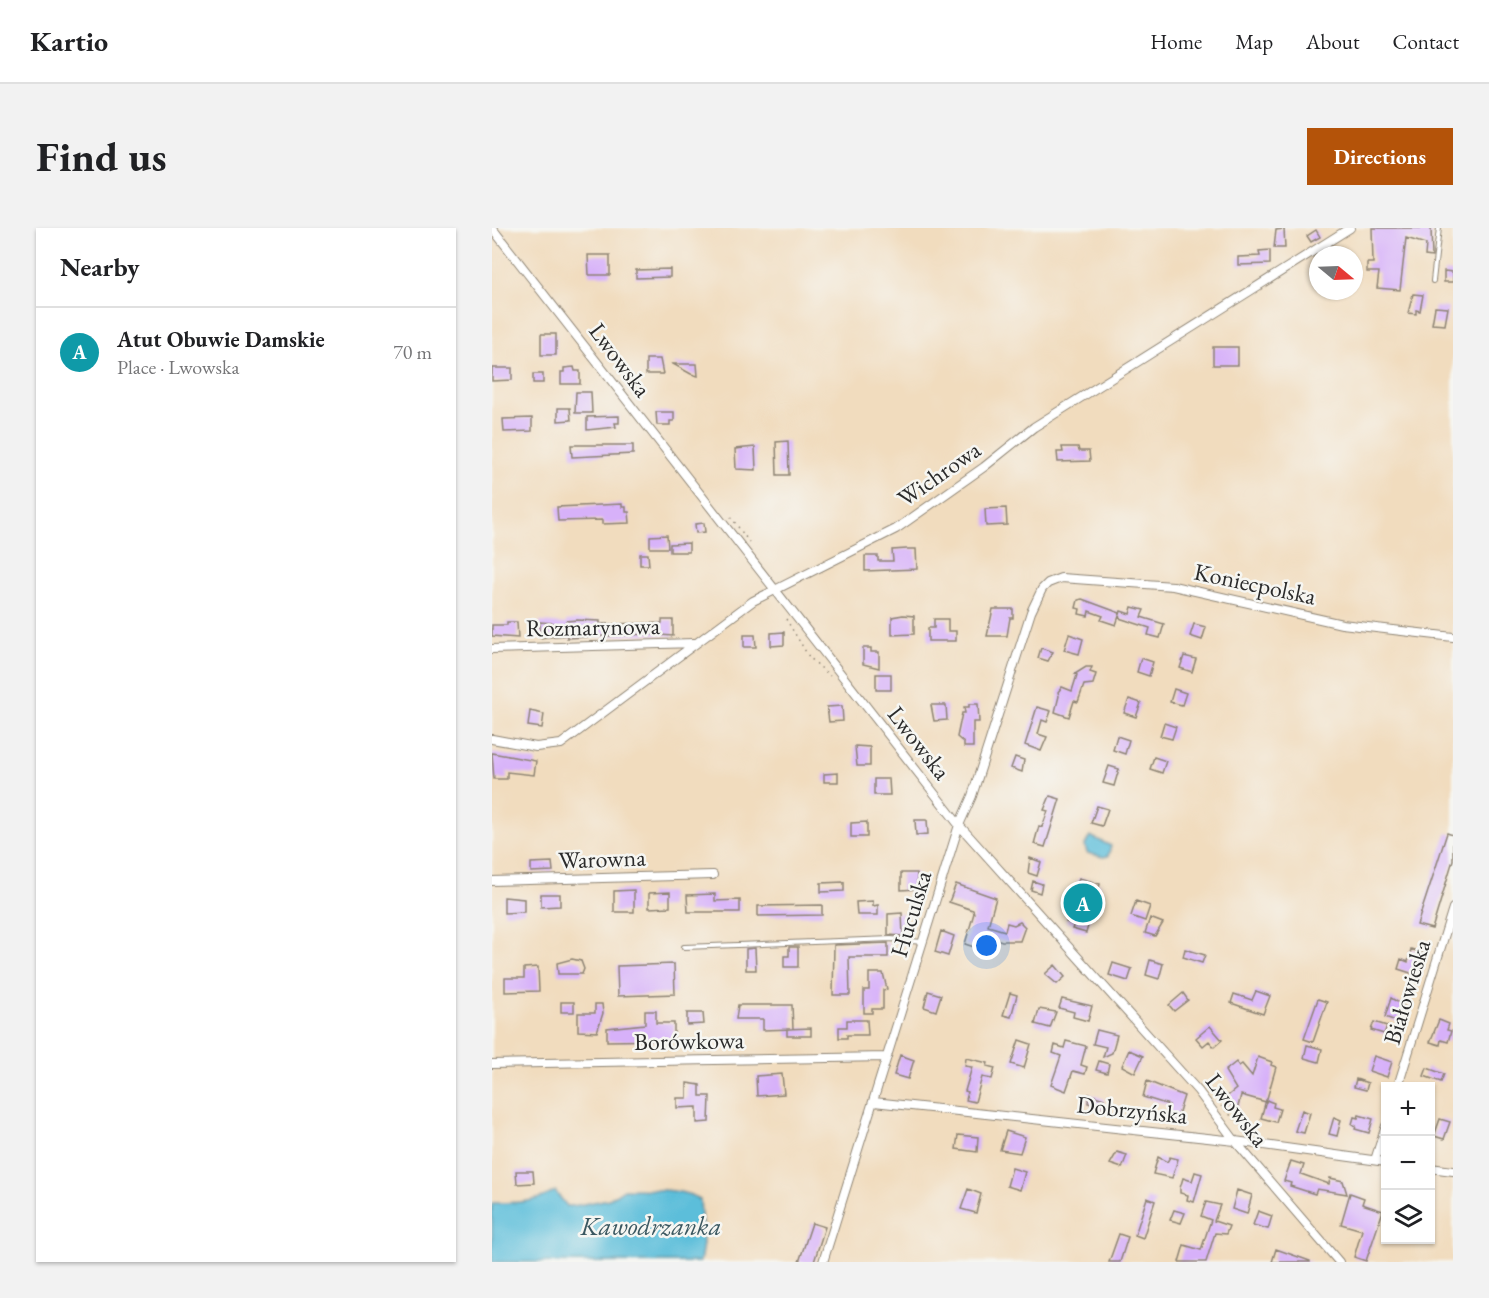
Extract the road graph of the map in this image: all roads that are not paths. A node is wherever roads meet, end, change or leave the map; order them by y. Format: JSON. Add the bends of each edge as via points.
{"nodes":[{"id":1,"x":492,"y":228,"type":"edge"},
{"id":2,"x":1350,"y":228,"type":"edge"},
{"id":3,"x":1439,"y":228,"type":"edge"},
{"id":4,"x":1433,"y":281,"type":"dead end"},
{"id":5,"x":1048,"y":583,"type":"joint"},
{"id":6,"x":773,"y":590,"type":"junction"},
{"id":7,"x":1453,"y":637,"type":"edge"},
{"id":8,"x":695,"y":644,"type":"junction"},
{"id":9,"x":492,"y":649,"type":"edge"},
{"id":10,"x":492,"y":739,"type":"edge"},
{"id":11,"x":959,"y":825,"type":"junction"},
{"id":12,"x":713,"y":875,"type":"dead end"},
{"id":13,"x":492,"y":881,"type":"edge"},
{"id":14,"x":1453,"y":908,"type":"edge"},
{"id":15,"x":922,"y":942,"type":"junction"},
{"id":16,"x":684,"y":947,"type":"dead end"},
{"id":17,"x":887,"y":1057,"type":"junction"},
{"id":18,"x":492,"y":1064,"type":"edge"},
{"id":19,"x":1399,"y":1082,"type":"edge"},
{"id":20,"x":874,"y":1102,"type":"junction"},
{"id":21,"x":1383,"y":1136,"type":"edge"},
{"id":22,"x":1234,"y":1141,"type":"junction"},
{"id":23,"x":1375,"y":1160,"type":"junction"},
{"id":24,"x":1381,"y":1161,"type":"edge"},
{"id":25,"x":1435,"y":1169,"type":"edge"},
{"id":26,"x":1453,"y":1171,"type":"edge"},
{"id":27,"x":823,"y":1262,"type":"edge"},
{"id":28,"x":1338,"y":1262,"type":"edge"}],
"edges":[{"from":1,"to":6,"type":"street","name":"Lwowska"},
{"from":2,"to":6,"type":"street","name":"Wichrowa","via":[[1034,427],[896,529]]},
{"from":3,"to":4,"type":"lane"},
{"from":5,"to":7,"type":"street","name":"Koniecpolska","via":[[1061,578],[1173,586],[1342,624]]},
{"from":5,"to":11,"type":"street","name":"Huculska","via":[[1036,598],[1022,634],[972,796]]},
{"from":6,"to":8,"type":"street","name":"Wichrowa"},
{"from":6,"to":11,"type":"street","name":"Lwowska"},
{"from":8,"to":9,"type":"street","name":"Rozmarynowa"},
{"from":8,"to":10,"type":"street","name":"Wichrowa","via":[[566,740],[550,747]]},
{"from":11,"to":15,"type":"street","name":"Huculska"},
{"from":11,"to":22,"type":"street","name":"Lwowska","via":[[1198,1091]]},
{"from":12,"to":13,"type":"street","name":"Warowna"},
{"from":14,"to":19,"type":"street","name":"Białowieska"},
{"from":15,"to":16,"type":"lane","via":[[891,939]]},
{"from":15,"to":17,"type":"street","name":"Huculska"},
{"from":17,"to":18,"type":"street","name":"Borówkowa"},
{"from":17,"to":20,"type":"street","name":"Huculska"},
{"from":20,"to":22,"type":"street","name":"Dobrzyńska"},
{"from":20,"to":27,"type":"street","name":"Huculska"},
{"from":21,"to":23,"type":"street"},
{"from":22,"to":23,"type":"street","name":"Dobrzyńska"},
{"from":22,"to":28,"type":"street","name":"Lwowska"},
{"from":23,"to":24,"type":"street","name":"Dobrzyńska"},
{"from":25,"to":26,"type":"street"}]}
